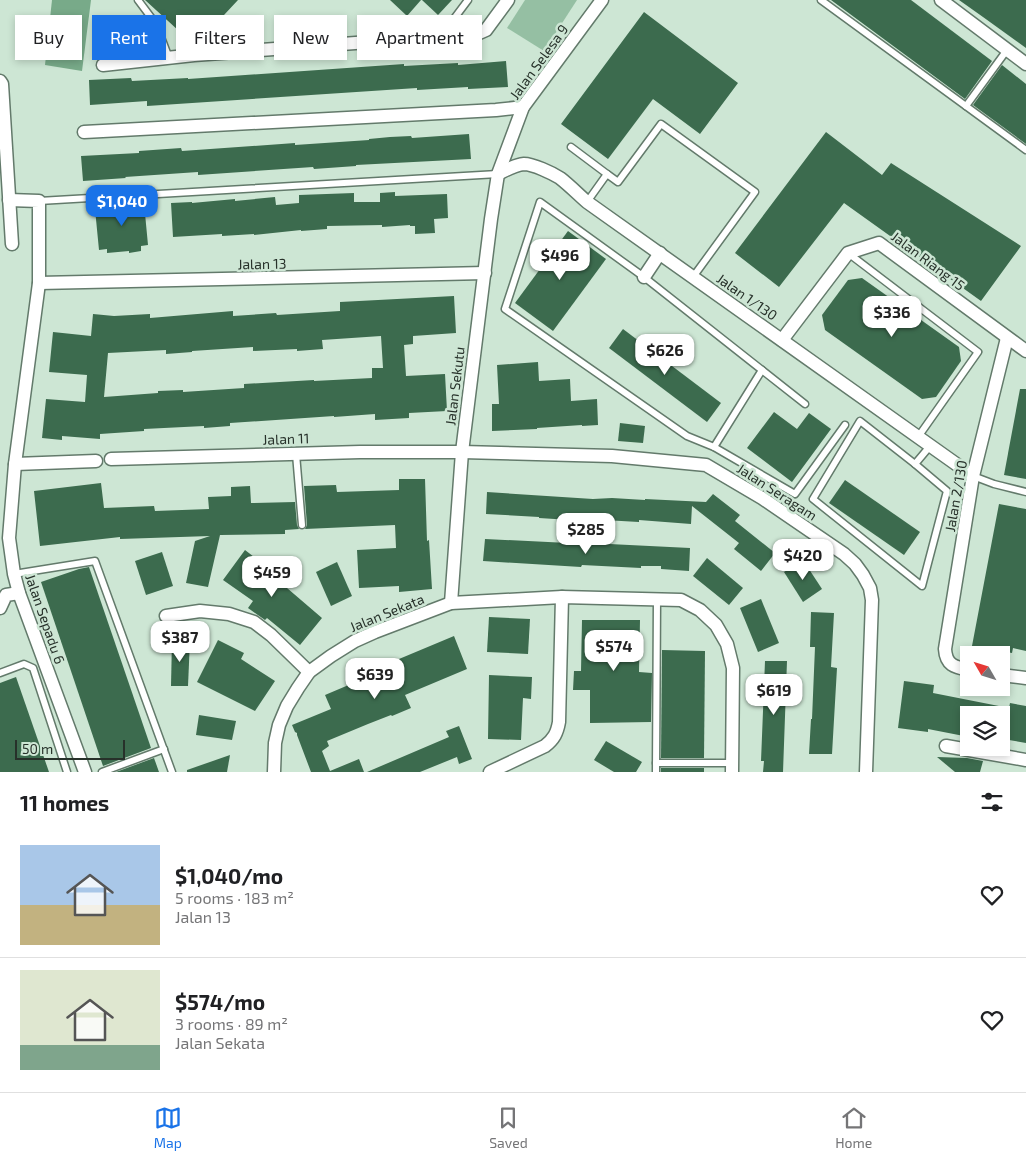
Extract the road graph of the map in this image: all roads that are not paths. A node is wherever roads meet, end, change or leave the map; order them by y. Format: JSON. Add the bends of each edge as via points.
{"nodes":[{"id":1,"x":138,"y":0,"type":"edge"},
{"id":2,"x":468,"y":0,"type":"edge"},
{"id":3,"x":508,"y":0,"type":"edge"},
{"id":4,"x":602,"y":0,"type":"edge"},
{"id":5,"x":820,"y":0,"type":"edge"},
{"id":6,"x":941,"y":0,"type":"edge"},
{"id":7,"x":457,"y":15,"type":"edge"},
{"id":8,"x":482,"y":32,"type":"edge"},
{"id":9,"x":357,"y":43,"type":"edge"},
{"id":10,"x":1007,"y":50,"type":"junction"},
{"id":11,"x":169,"y":58,"type":"junction"},
{"id":12,"x":1026,"y":64,"type":"edge"},
{"id":13,"x":103,"y":65,"type":"dead end"},
{"id":14,"x":0,"y":82,"type":"edge"},
{"id":15,"x":966,"y":106,"type":"junction"},
{"id":16,"x":523,"y":107,"type":"junction"},
{"id":17,"x":84,"y":132,"type":"dead end"},
{"id":18,"x":571,"y":147,"type":"dead end"},
{"id":19,"x":1026,"y":150,"type":"edge"},
{"id":20,"x":498,"y":174,"type":"junction"},
{"id":21,"x":607,"y":174,"type":"junction"},
{"id":22,"x":9,"y":200,"type":"junction"},
{"id":23,"x":39,"y":201,"type":"junction"},
{"id":24,"x":587,"y":202,"type":"junction"},
{"id":25,"x":12,"y":244,"type":"dead end"},
{"id":26,"x":660,"y":253,"type":"junction"},
{"id":27,"x":848,"y":253,"type":"junction"},
{"id":28,"x":485,"y":274,"type":"junction"},
{"id":29,"x":644,"y":277,"type":"junction"},
{"id":30,"x":693,"y":277,"type":"junction"},
{"id":31,"x":39,"y":284,"type":"junction"},
{"id":32,"x":1007,"y":338,"type":"junction"},
{"id":33,"x":782,"y":340,"type":"junction"},
{"id":34,"x":1026,"y":351,"type":"edge"},
{"id":35,"x":762,"y":370,"type":"junction"},
{"id":36,"x":805,"y":404,"type":"dead end"},
{"id":37,"x":845,"y":425,"type":"dead end"},
{"id":38,"x":918,"y":437,"type":"junction"},
{"id":39,"x":931,"y":445,"type":"junction"},
{"id":40,"x":714,"y":448,"type":"junction"},
{"id":41,"x":462,"y":452,"type":"junction"},
{"id":42,"x":296,"y":454,"type":"junction"},
{"id":43,"x":111,"y":459,"type":"dead end"},
{"id":44,"x":96,"y":461,"type":"dead end"},
{"id":45,"x":15,"y":464,"type":"junction"},
{"id":46,"x":915,"y":464,"type":"junction"},
{"id":47,"x":974,"y":476,"type":"junction"},
{"id":48,"x":1026,"y":492,"type":"edge"},
{"id":49,"x":302,"y":525,"type":"dead end"},
{"id":50,"x":14,"y":574,"type":"junction"},
{"id":51,"x":19,"y":593,"type":"junction"},
{"id":52,"x":562,"y":596,"type":"junction"},
{"id":53,"x":657,"y":598,"type":"junction"},
{"id":54,"x":451,"y":603,"type":"junction"},
{"id":55,"x":0,"y":608,"type":"edge"},
{"id":56,"x":166,"y":616,"type":"dead end"},
{"id":57,"x":960,"y":668,"type":"edge"},
{"id":58,"x":310,"y":672,"type":"junction"},
{"id":59,"x":0,"y":673,"type":"edge"},
{"id":60,"x":1010,"y":676,"type":"edge"},
{"id":61,"x":1026,"y":678,"type":"edge"},
{"id":62,"x":946,"y":746,"type":"dead end"},
{"id":63,"x":164,"y":749,"type":"junction"},
{"id":64,"x":1026,"y":760,"type":"edge"},
{"id":65,"x":656,"y":763,"type":"junction"},
{"id":66,"x":732,"y":768,"type":"edge"},
{"id":67,"x":503,"y":770,"type":"edge"},
{"id":68,"x":67,"y":772,"type":"edge"},
{"id":69,"x":85,"y":772,"type":"edge"},
{"id":70,"x":102,"y":772,"type":"edge"},
{"id":71,"x":172,"y":772,"type":"edge"},
{"id":72,"x":274,"y":772,"type":"edge"},
{"id":73,"x":490,"y":772,"type":"edge"},
{"id":74,"x":656,"y":772,"type":"edge"},
{"id":75,"x":866,"y":772,"type":"edge"}],
"edges":[{"from":1,"to":11,"type":"lane","via":[[156,24]]},
{"from":2,"to":7,"type":"lane"},
{"from":3,"to":8,"type":"street"},
{"from":4,"to":16,"type":"street","name":"Jalan Selesa 9"},
{"from":5,"to":15,"type":"lane"},
{"from":6,"to":10,"type":"street"},
{"from":9,"to":11,"type":"street"},
{"from":10,"to":12,"type":"street"},
{"from":10,"to":15,"type":"lane"},
{"from":11,"to":13,"type":"street"},
{"from":14,"to":22,"type":"street"},
{"from":15,"to":19,"type":"lane"},
{"from":16,"to":17,"type":"street"},
{"from":16,"to":20,"type":"street","name":"Jalan Selesa 9"},
{"from":18,"to":21,"type":"lane"},
{"from":20,"to":23,"type":"lane"},
{"from":20,"to":24,"type":"street","name":"Jalan 1/130","via":[[512,167],[531,165],[560,178]]},
{"from":20,"to":28,"type":"street","name":"Jalan Sekutu"},
{"from":21,"to":24,"type":"lane"},
{"from":21,"to":30,"type":"lane","via":[[618,182],[661,124],[755,192]]},
{"from":22,"to":23,"type":"street"},
{"from":22,"to":25,"type":"street"},
{"from":23,"to":31,"type":"street","name":"Jalan Sepadu 6"},
{"from":24,"to":26,"type":"street","name":"Jalan 1/130"},
{"from":26,"to":29,"type":"street"},
{"from":26,"to":30,"type":"street","name":"Jalan 1/130"},
{"from":27,"to":32,"type":"street","name":"Jalan Riang 15","via":[[879,243]]},
{"from":27,"to":33,"type":"street"},
{"from":27,"to":38,"type":"lane","via":[[978,352]]},
{"from":28,"to":31,"type":"street","name":"Jalan 13"},
{"from":28,"to":41,"type":"street","name":"Jalan Sekutu"},
{"from":29,"to":35,"type":"lane"},
{"from":29,"to":40,"type":"lane","via":[[540,202],[505,310],[687,436]]},
{"from":30,"to":33,"type":"street","name":"Jalan 1/130"},
{"from":31,"to":45,"type":"street","name":"Jalan Sepadu 6"},
{"from":32,"to":34,"type":"street","name":"Jalan Riang 15"},
{"from":32,"to":47,"type":"street","name":"Jalan 2/130"},
{"from":33,"to":38,"type":"street","name":"Jalan 1/130"},
{"from":35,"to":36,"type":"lane"},
{"from":35,"to":40,"type":"lane"},
{"from":37,"to":40,"type":"lane","via":[[795,494]]},
{"from":38,"to":39,"type":"street","name":"Jalan 1/130"},
{"from":39,"to":46,"type":"lane"},
{"from":39,"to":47,"type":"street","name":"Jalan 1/130"},
{"from":41,"to":42,"type":"street","name":"Jalan 11"},
{"from":41,"to":54,"type":"street","name":"Jalan Sekutu"},
{"from":41,"to":75,"type":"street","name":"Jalan Seragam","via":[[612,456],[706,465],[762,498],[844,554],[863,575],[872,600]]},
{"from":42,"to":43,"type":"street","name":"Jalan 11"},
{"from":42,"to":49,"type":"lane"},
{"from":44,"to":45,"type":"street"},
{"from":45,"to":50,"type":"street","name":"Jalan Sepadu 6","via":[[9,538]]},
{"from":46,"to":46,"type":"lane","via":[[860,421],[813,500],[922,586],[947,491]]},
{"from":47,"to":48,"type":"lane"},
{"from":47,"to":57,"type":"street","name":"Jalan 2/130","via":[[945,649],[948,661]]},
{"from":50,"to":51,"type":"street","name":"Jalan Sepadu 6"},
{"from":50,"to":63,"type":"lane","via":[[95,561]]},
{"from":51,"to":55,"type":"street","via":[[6,595]]},
{"from":51,"to":69,"type":"street","name":"Jalan Sepadu 6"},
{"from":52,"to":53,"type":"street","name":"Jalan Sekata"},
{"from":52,"to":54,"type":"street","name":"Jalan Sekata"},
{"from":52,"to":67,"type":"street","via":[[558,732],[545,746]]},
{"from":53,"to":65,"type":"lane"},
{"from":53,"to":66,"type":"street","name":"Jalan Sekata","via":[[681,600],[700,610],[716,625],[726,644],[733,668]]},
{"from":54,"to":58,"type":"street","name":"Jalan Sekata","via":[[355,641]]},
{"from":56,"to":58,"type":"street","via":[[200,611],[229,614],[254,622]]},
{"from":58,"to":72,"type":"street","name":"Jalan Sekata","via":[[287,706],[279,725]]},
{"from":59,"to":68,"type":"lane","via":[[24,664],[33,668]]},
{"from":60,"to":61,"type":"street"},
{"from":62,"to":64,"type":"street"},
{"from":63,"to":70,"type":"lane"},
{"from":63,"to":71,"type":"lane"},
{"from":65,"to":66,"type":"lane"},
{"from":65,"to":74,"type":"lane"},
{"from":67,"to":73,"type":"street"}]}
